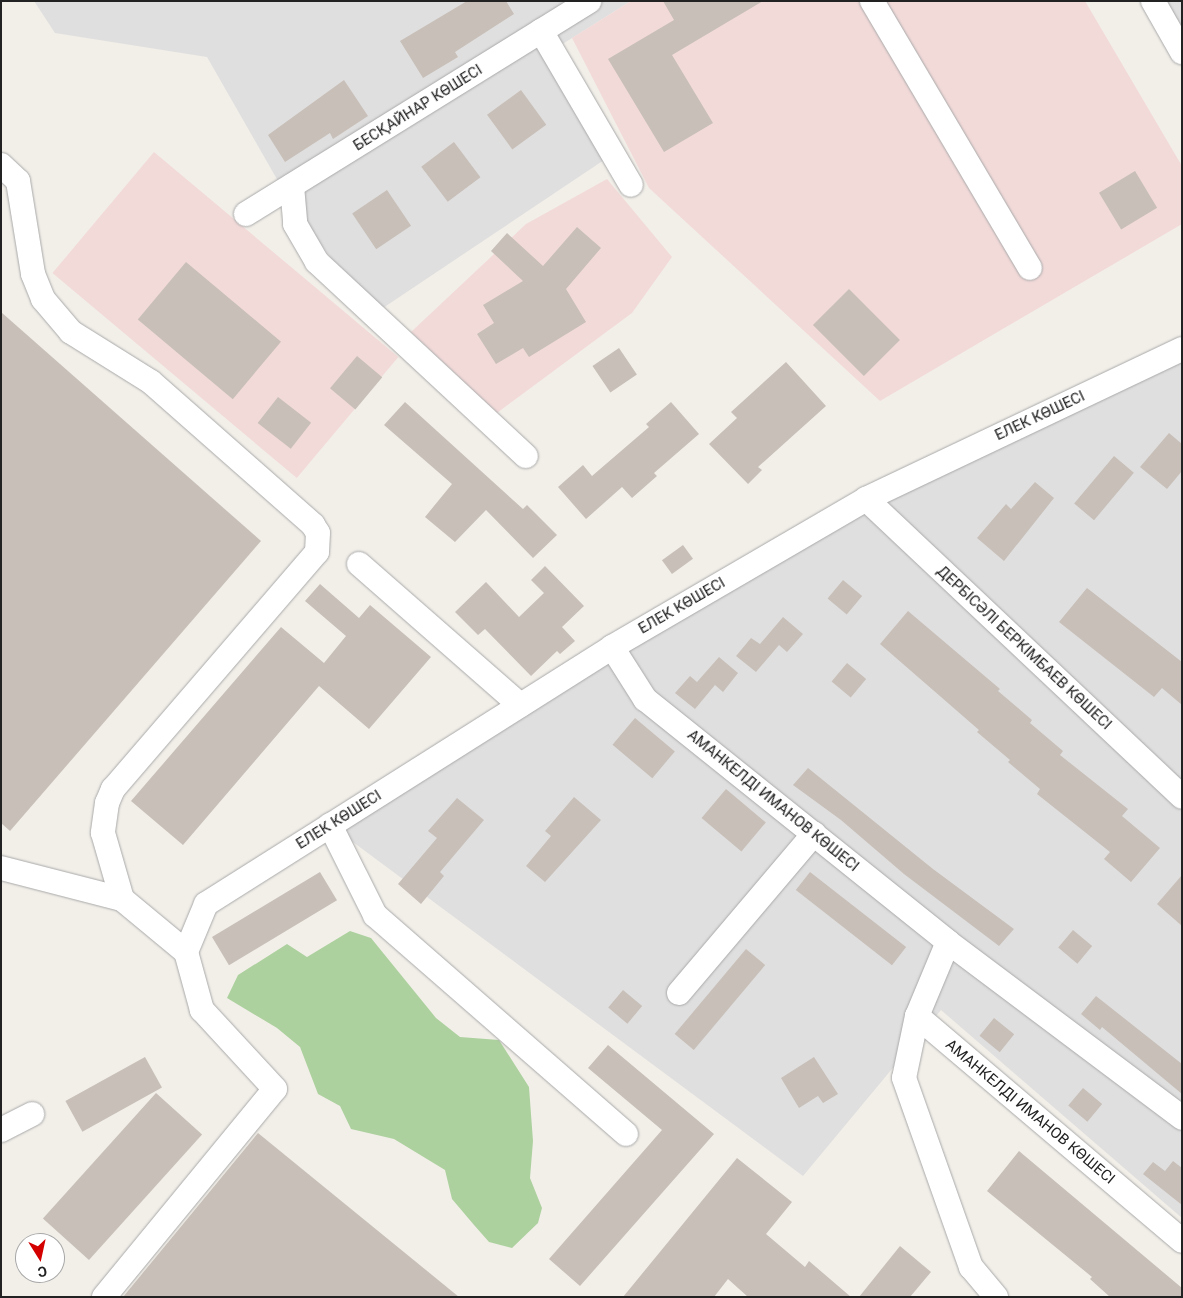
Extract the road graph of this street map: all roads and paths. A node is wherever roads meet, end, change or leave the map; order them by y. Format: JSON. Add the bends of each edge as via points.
{"nodes":[{"id":1,"x":589,"y":1,"type":"edge"},
{"id":2,"x":872,"y":1,"type":"edge"},
{"id":3,"x":1153,"y":1,"type":"edge"},
{"id":4,"x":541,"y":31,"type":"junction"},
{"id":5,"x":1182,"y":52,"type":"edge"},
{"id":6,"x":1,"y":165,"type":"edge"},
{"id":7,"x":631,"y":185,"type":"dead end"},
{"id":8,"x":292,"y":186,"type":"junction"},
{"id":9,"x":246,"y":214,"type":"dead end"},
{"id":10,"x":1030,"y":268,"type":"dead end"},
{"id":11,"x":1181,"y":350,"type":"edge"},
{"id":12,"x":526,"y":456,"type":"dead end"},
{"id":13,"x":866,"y":499,"type":"junction"},
{"id":14,"x":359,"y":564,"type":"dead end"},
{"id":15,"x":612,"y":647,"type":"junction"},
{"id":16,"x":520,"y":705,"type":"junction"},
{"id":17,"x":1182,"y":797,"type":"edge"},
{"id":18,"x":330,"y":825,"type":"junction"},
{"id":19,"x":814,"y":834,"type":"junction"},
{"id":20,"x":1,"y":868,"type":"edge"},
{"id":21,"x":122,"y":899,"type":"junction"},
{"id":22,"x":948,"y":942,"type":"junction"},
{"id":23,"x":186,"y":952,"type":"junction"},
{"id":24,"x":679,"y":993,"type":"dead end"},
{"id":25,"x":917,"y":1016,"type":"junction"},
{"id":26,"x":32,"y":1114,"type":"dead end"},
{"id":27,"x":1182,"y":1118,"type":"edge"},
{"id":28,"x":1,"y":1130,"type":"edge"},
{"id":29,"x":626,"y":1134,"type":"dead end"},
{"id":30,"x":1182,"y":1241,"type":"edge"},
{"id":31,"x":104,"y":1297,"type":"edge"},
{"id":32,"x":996,"y":1297,"type":"edge"}],
"edges":[{"from":1,"to":4,"type":"street","name":"БЕСҚАЙНАР КӨШЕСІ"},
{"from":2,"to":10,"type":"street"},
{"from":3,"to":5,"type":"street"},
{"from":4,"to":7,"type":"street"},
{"from":4,"to":8,"type":"street","name":"БЕСҚАЙНАР КӨШЕСІ"},
{"from":6,"to":21,"type":"street","via":[[18,181],[33,274],[43,299],[71,332],[151,382],[313,525],[318,533],[317,552],[113,789],[107,803],[103,833]]},
{"from":8,"to":9,"type":"street","name":"БЕСҚАЙНАР КӨШЕСІ"},
{"from":8,"to":12,"type":"street","via":[[295,224],[317,262]]},
{"from":11,"to":13,"type":"street","name":"ЕЛЕК КӨШЕСІ"},
{"from":13,"to":15,"type":"street","name":"ЕЛЕК КӨШЕСІ"},
{"from":13,"to":17,"type":"street","name":"ДЕРБІСӘЛІ БЕРКІМБАЕВ КӨШЕСІ"},
{"from":14,"to":16,"type":"street"},
{"from":15,"to":16,"type":"street","name":"ЕЛЕК КӨШЕСІ"},
{"from":15,"to":19,"type":"street","name":"АМАНКЕЛДІ ИМАНОВ КӨШЕСІ","via":[[645,699]]},
{"from":16,"to":18,"type":"street","name":"ЕЛЕК КӨШЕСІ"},
{"from":18,"to":23,"type":"street","name":"ЕЛЕК КӨШЕСІ","via":[[206,904]]},
{"from":18,"to":29,"type":"street","via":[[375,915]]},
{"from":19,"to":22,"type":"street","name":"АМАНКЕЛДІ ИМАНОВ КӨШЕСІ"},
{"from":19,"to":24,"type":"street"},
{"from":20,"to":21,"type":"street"},
{"from":21,"to":23,"type":"street"},
{"from":22,"to":25,"type":"street"},
{"from":22,"to":27,"type":"street","name":"АМАНКЕЛДІ ИМАНОВ КӨШЕСІ"},
{"from":23,"to":31,"type":"street","via":[[202,1010],[275,1089]]},
{"from":25,"to":30,"type":"street","name":"АМАНКЕЛДІ ИМАНОВ КӨШЕСІ"},
{"from":25,"to":32,"type":"street","via":[[904,1078],[970,1267]]},
{"from":26,"to":28,"type":"street"}]}
